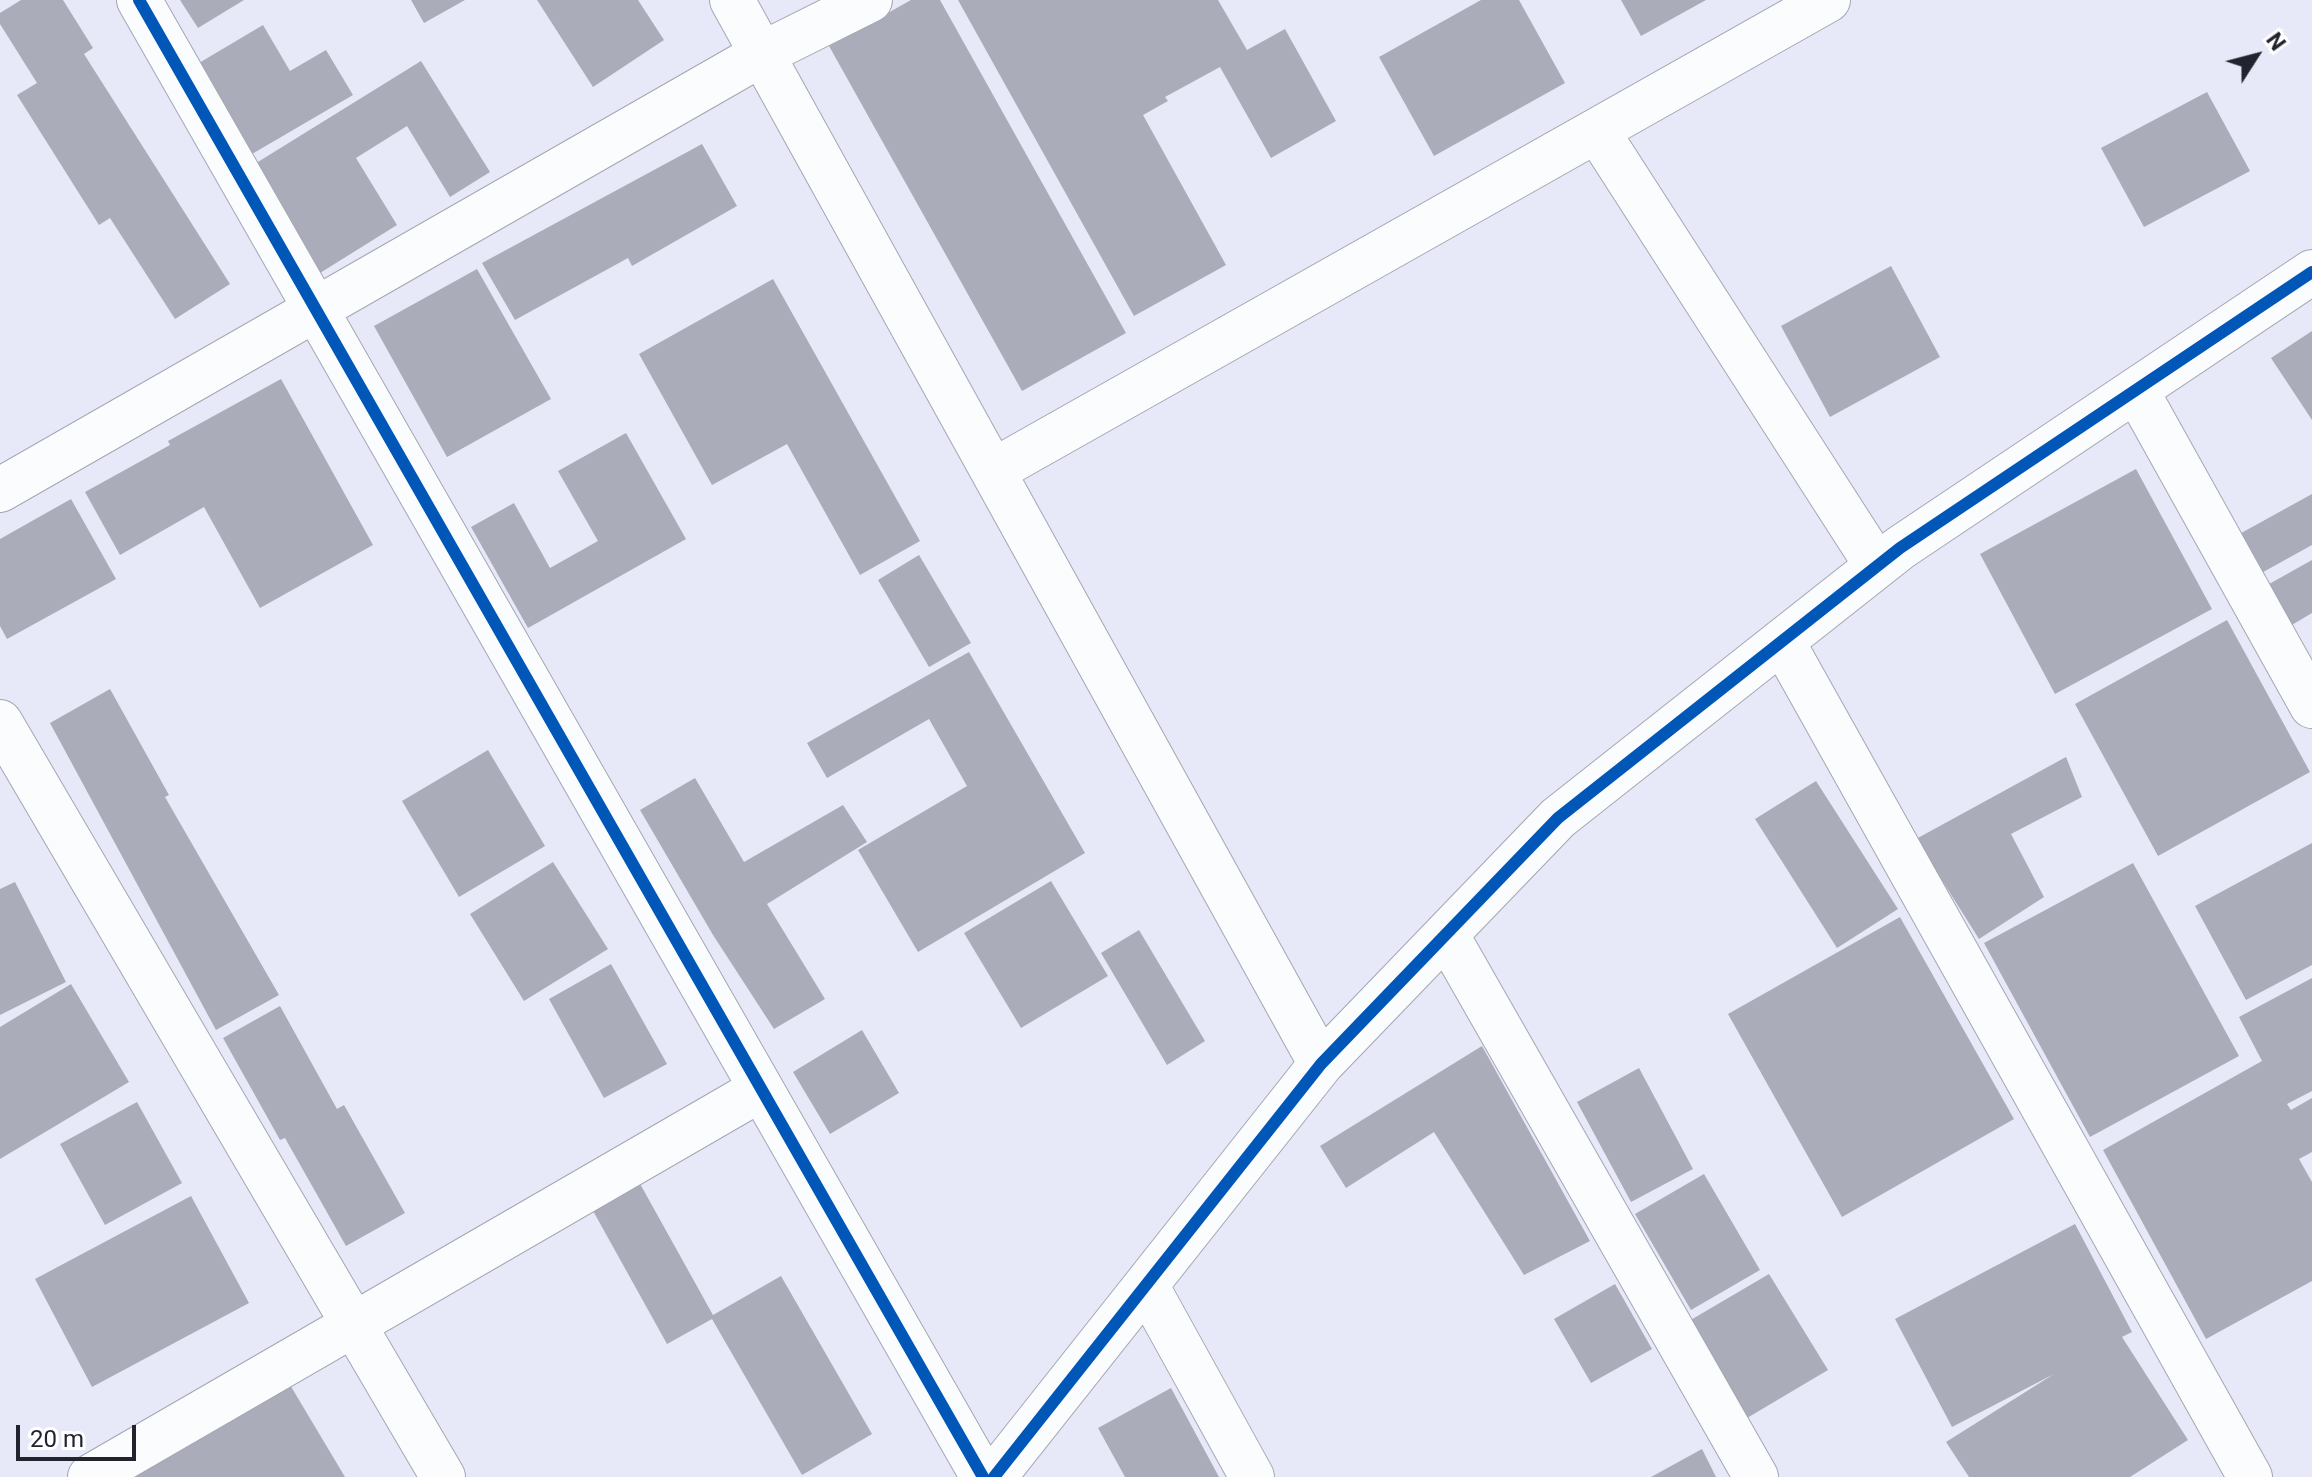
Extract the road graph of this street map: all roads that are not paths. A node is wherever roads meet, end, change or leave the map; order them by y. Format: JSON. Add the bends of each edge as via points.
{"nodes":[{"id":1,"x":139,"y":0,"type":"edge"},
{"id":2,"x":732,"y":0,"type":"edge"},
{"id":3,"x":870,"y":0,"type":"edge"},
{"id":4,"x":1828,"y":0,"type":"edge"},
{"id":5,"x":762,"y":54,"type":"junction"},
{"id":6,"x":1597,"y":131,"type":"junction"},
{"id":7,"x":2312,"y":272,"type":"edge"},
{"id":8,"x":315,"y":310,"type":"junction"},
{"id":9,"x":2136,"y":390,"type":"junction"},
{"id":10,"x":993,"y":471,"type":"junction"},
{"id":11,"x":0,"y":490,"type":"edge"},
{"id":12,"x":1877,"y":566,"type":"junction"},
{"id":13,"x":1782,"y":641,"type":"junction"},
{"id":14,"x":2312,"y":706,"type":"edge"},
{"id":15,"x":0,"y":722,"type":"edge"},
{"id":16,"x":1446,"y":934,"type":"junction"},
{"id":17,"x":1321,"y":1064,"type":"junction"},
{"id":18,"x":761,"y":1089,"type":"junction"},
{"id":19,"x":1146,"y":1285,"type":"junction"},
{"id":20,"x":352,"y":1323,"type":"junction"},
{"id":21,"x":90,"y":1477,"type":"edge"},
{"id":22,"x":443,"y":1477,"type":"edge"},
{"id":23,"x":983,"y":1477,"type":"edge"},
{"id":24,"x":994,"y":1477,"type":"edge"},
{"id":25,"x":1252,"y":1477,"type":"edge"},
{"id":26,"x":1756,"y":1477,"type":"edge"},
{"id":27,"x":2250,"y":1477,"type":"edge"}],
"edges":[{"from":1,"to":8,"type":"street"},
{"from":2,"to":5,"type":"street"},
{"from":3,"to":5,"type":"street"},
{"from":4,"to":6,"type":"street"},
{"from":5,"to":8,"type":"street"},
{"from":5,"to":10,"type":"street"},
{"from":6,"to":10,"type":"street"},
{"from":6,"to":12,"type":"street"},
{"from":7,"to":9,"type":"street"},
{"from":8,"to":11,"type":"street"},
{"from":8,"to":18,"type":"street"},
{"from":9,"to":12,"type":"street"},
{"from":9,"to":14,"type":"street"},
{"from":10,"to":17,"type":"street"},
{"from":12,"to":13,"type":"street"},
{"from":13,"to":16,"type":"street","via":[[1558,818]]},
{"from":13,"to":27,"type":"street"},
{"from":15,"to":20,"type":"street"},
{"from":16,"to":17,"type":"street"},
{"from":16,"to":26,"type":"street"},
{"from":17,"to":19,"type":"street"},
{"from":18,"to":20,"type":"street"},
{"from":18,"to":23,"type":"street"},
{"from":19,"to":24,"type":"street"},
{"from":19,"to":25,"type":"street"},
{"from":20,"to":21,"type":"street"},
{"from":20,"to":22,"type":"street"}]}
